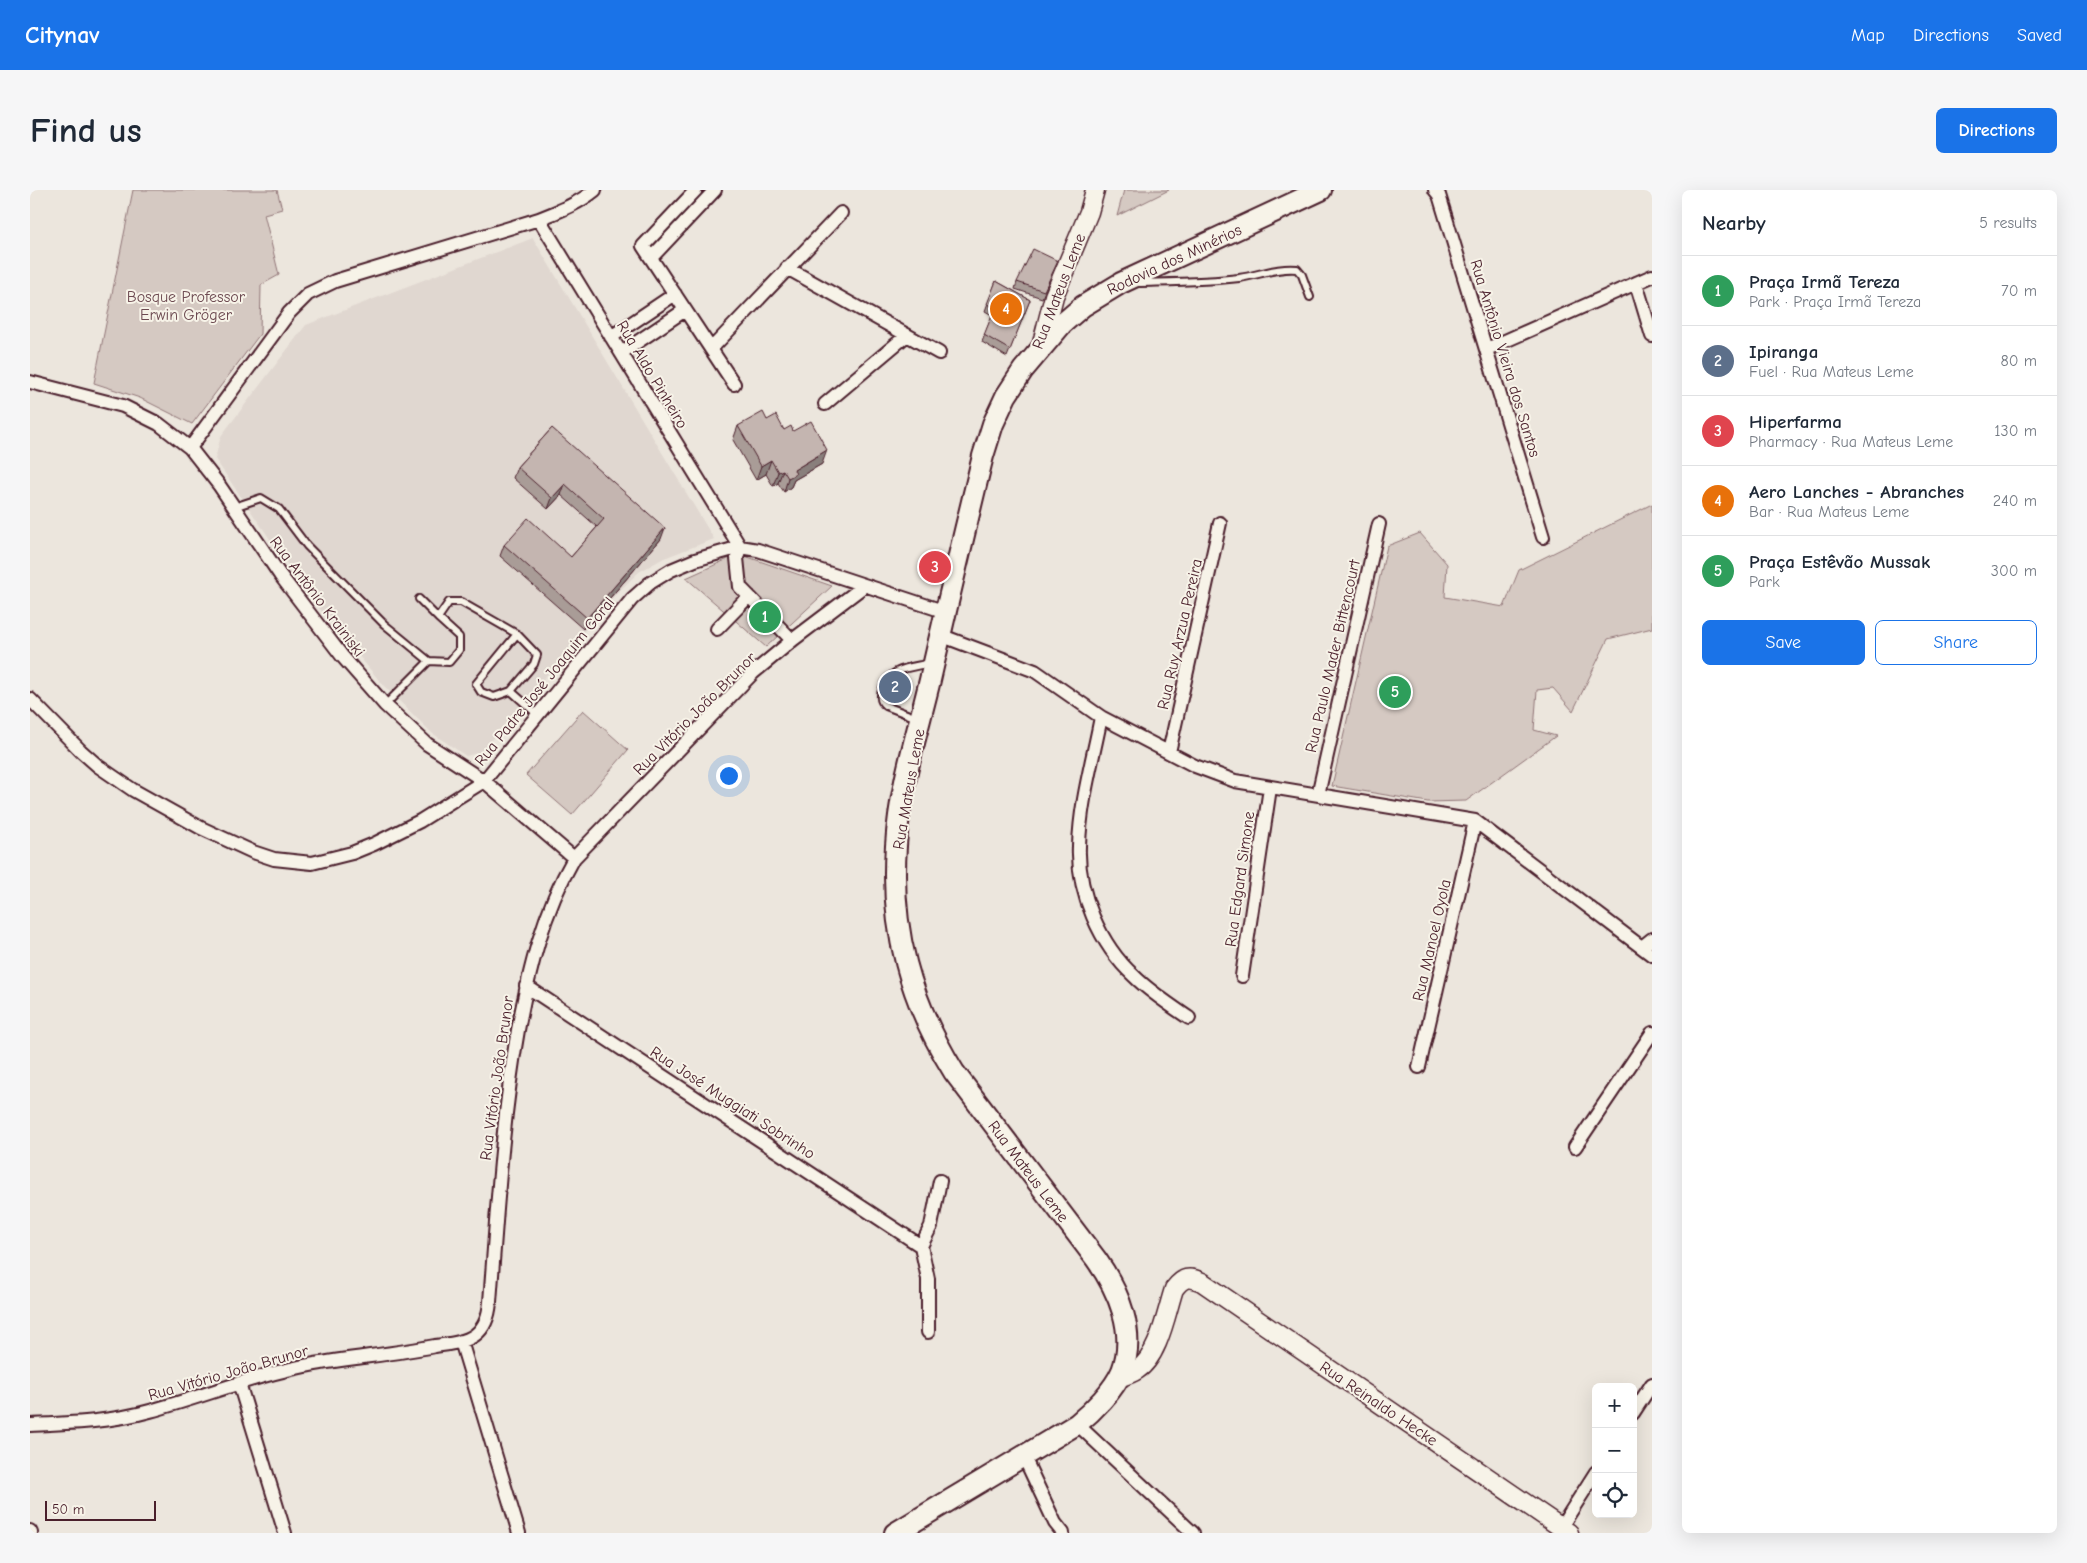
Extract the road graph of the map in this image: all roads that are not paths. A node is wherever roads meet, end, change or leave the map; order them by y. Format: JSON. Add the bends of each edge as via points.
{"nodes":[{"id":1,"x":595,"y":190,"type":"edge"},
{"id":2,"x":696,"y":190,"type":"edge"},
{"id":3,"x":716,"y":190,"type":"edge"},
{"id":4,"x":1095,"y":190,"type":"edge"},
{"id":5,"x":1320,"y":190,"type":"edge"},
{"id":6,"x":1441,"y":192,"type":"edge"},
{"id":7,"x":841,"y":212,"type":"dead end"},
{"id":8,"x":539,"y":219,"type":"junction"},
{"id":9,"x":651,"y":258,"type":"junction"},
{"id":10,"x":788,"y":268,"type":"junction"},
{"id":11,"x":1652,"y":276,"type":"edge"},
{"id":12,"x":1121,"y":283,"type":"junction"},
{"id":13,"x":1636,"y":283,"type":"junction"},
{"id":14,"x":675,"y":294,"type":"junction"},
{"id":15,"x":1310,"y":297,"type":"dead end"},
{"id":16,"x":685,"y":310,"type":"junction"},
{"id":17,"x":907,"y":336,"type":"junction"},
{"id":18,"x":1652,"y":336,"type":"edge"},
{"id":19,"x":611,"y":337,"type":"junction"},
{"id":20,"x":1041,"y":347,"type":"junction"},
{"id":21,"x":711,"y":349,"type":"junction"},
{"id":22,"x":1487,"y":349,"type":"junction"},
{"id":23,"x":621,"y":353,"type":"junction"},
{"id":24,"x":939,"y":353,"type":"dead end"},
{"id":25,"x":30,"y":382,"type":"edge"},
{"id":26,"x":734,"y":384,"type":"dead end"},
{"id":27,"x":825,"y":404,"type":"dead end"},
{"id":28,"x":190,"y":448,"type":"junction"},
{"id":29,"x":233,"y":507,"type":"junction"},
{"id":30,"x":1220,"y":523,"type":"dead end"},
{"id":31,"x":1379,"y":524,"type":"dead end"},
{"id":32,"x":1543,"y":537,"type":"dead end"},
{"id":33,"x":740,"y":547,"type":"junction"},
{"id":34,"x":864,"y":586,"type":"junction"},
{"id":35,"x":749,"y":596,"type":"junction"},
{"id":36,"x":419,"y":599,"type":"dead end"},
{"id":37,"x":946,"y":612,"type":"junction"},
{"id":38,"x":438,"y":618,"type":"junction"},
{"id":39,"x":717,"y":629,"type":"dead end"},
{"id":40,"x":517,"y":634,"type":"junction"},
{"id":41,"x":940,"y":635,"type":"junction"},
{"id":42,"x":792,"y":640,"type":"junction"},
{"id":43,"x":429,"y":661,"type":"junction"},
{"id":44,"x":934,"y":662,"type":"junction"},
{"id":45,"x":511,"y":691,"type":"junction"},
{"id":46,"x":30,"y":699,"type":"edge"},
{"id":47,"x":385,"y":705,"type":"junction"},
{"id":48,"x":538,"y":714,"type":"junction"},
{"id":49,"x":1101,"y":718,"type":"junction"},
{"id":50,"x":921,"y":719,"type":"junction"},
{"id":51,"x":1169,"y":752,"type":"junction"},
{"id":52,"x":484,"y":781,"type":"junction"},
{"id":53,"x":1270,"y":788,"type":"junction"},
{"id":54,"x":1318,"y":795,"type":"junction"},
{"id":55,"x":1475,"y":821,"type":"junction"},
{"id":56,"x":574,"y":858,"type":"junction"},
{"id":57,"x":1649,"y":947,"type":"edge"},
{"id":58,"x":1242,"y":976,"type":"dead end"},
{"id":59,"x":526,"y":986,"type":"junction"},
{"id":60,"x":1189,"y":1018,"type":"dead end"},
{"id":61,"x":1652,"y":1033,"type":"edge"},
{"id":62,"x":1419,"y":1067,"type":"dead end"},
{"id":63,"x":1575,"y":1147,"type":"dead end"},
{"id":64,"x":940,"y":1181,"type":"dead end"},
{"id":65,"x":921,"y":1246,"type":"junction"},
{"id":66,"x":928,"y":1332,"type":"dead end"},
{"id":67,"x":461,"y":1341,"type":"junction"},
{"id":68,"x":1118,"y":1378,"type":"junction"},
{"id":69,"x":239,"y":1383,"type":"junction"},
{"id":70,"x":1652,"y":1384,"type":"edge"},
{"id":71,"x":1637,"y":1407,"type":"edge"},
{"id":72,"x":1077,"y":1424,"type":"junction"},
{"id":73,"x":30,"y":1425,"type":"edge"},
{"id":74,"x":1024,"y":1457,"type":"junction"},
{"id":75,"x":1595,"y":1473,"type":"edge"},
{"id":76,"x":1565,"y":1530,"type":"edge"},
{"id":77,"x":285,"y":1533,"type":"edge"},
{"id":78,"x":519,"y":1533,"type":"edge"},
{"id":79,"x":895,"y":1533,"type":"edge"},
{"id":80,"x":1063,"y":1533,"type":"edge"},
{"id":81,"x":1193,"y":1533,"type":"edge"}],
"edges":[{"from":1,"to":8,"type":"street","via":[[584,199]]},
{"from":2,"to":9,"type":"street","via":[[644,246]]},
{"from":3,"to":9,"type":"street"},
{"from":4,"to":20,"type":"street","name":"Rua Mateus Leme","via":[[1054,296]]},
{"from":5,"to":12,"type":"main road","name":"Rodovia dos Minérios"},
{"from":6,"to":22,"type":"street","name":"Rua Antônio Vieira dos Santos"},
{"from":7,"to":10,"type":"street"},
{"from":8,"to":19,"type":"street","name":"Rua Aldo Pinheiro"},
{"from":8,"to":28,"type":"street","via":[[335,281],[308,294],[289,313]]},
{"from":9,"to":14,"type":"street"},
{"from":10,"to":17,"type":"street"},
{"from":10,"to":21,"type":"street"},
{"from":11,"to":13,"type":"street"},
{"from":12,"to":15,"type":"lane","via":[[1208,282],[1287,268],[1297,269],[1302,275]]},
{"from":12,"to":20,"type":"main road","name":"Rodovia dos Minérios","via":[[1083,306]]},
{"from":13,"to":18,"type":"street"},
{"from":13,"to":22,"type":"street"},
{"from":14,"to":16,"type":"street"},
{"from":14,"to":19,"type":"street"},
{"from":16,"to":21,"type":"street"},
{"from":16,"to":23,"type":"street"},
{"from":17,"to":24,"type":"street"},
{"from":17,"to":27,"type":"street"},
{"from":19,"to":23,"type":"street","name":"Rua Aldo Pinheiro"},
{"from":20,"to":37,"type":"main road","name":"Rua Mateus Leme","via":[[1006,396],[993,424]]},
{"from":21,"to":26,"type":"street"},
{"from":22,"to":32,"type":"street","name":"Rua Antônio Vieira dos Santos"},
{"from":23,"to":33,"type":"street","name":"Rua Aldo Pinheiro"},
{"from":25,"to":28,"type":"street","name":"Rua Antônio Krainiski","via":[[130,409],[159,424]]},
{"from":28,"to":29,"type":"street","name":"Rua Antônio Krainiski"},
{"from":29,"to":43,"type":"lane","via":[[261,498],[279,509],[307,546],[384,624]]},
{"from":29,"to":47,"type":"street","name":"Rua Antônio Krainiski","via":[[280,576]]},
{"from":30,"to":51,"type":"street","name":"Rua Ruy Arzua Pereira"},
{"from":31,"to":54,"type":"street","name":"Rua Paulo Mader Bittencourt"},
{"from":33,"to":34,"type":"street","name":"Rua Padre José Joaquim Goral","via":[[782,556]]},
{"from":33,"to":35,"type":"street","via":[[737,558],[740,587]]},
{"from":33,"to":48,"type":"street","name":"Rua Padre José Joaquim Goral","via":[[695,560],[650,583],[632,599]]},
{"from":34,"to":37,"type":"street"},
{"from":34,"to":42,"type":"street","name":"Rua Vitório João Brunor"},
{"from":35,"to":39,"type":"street"},
{"from":35,"to":42,"type":"street"},
{"from":36,"to":38,"type":"lane"},
{"from":37,"to":41,"type":"main road","name":"Rua Mateus Leme"},
{"from":38,"to":40,"type":"lane","via":[[449,602],[460,602]]},
{"from":38,"to":43,"type":"lane","via":[[459,637],[459,650],[449,662]]},
{"from":40,"to":45,"type":"lane","via":[[537,655],[534,664]]},
{"from":40,"to":45,"type":"lane","via":[[476,684],[481,692],[494,697]]},
{"from":41,"to":44,"type":"main road","name":"Rua Mateus Leme"},
{"from":41,"to":49,"type":"street","via":[[1035,671]]},
{"from":42,"to":56,"type":"street","name":"Rua Vitório João Brunor","via":[[753,673]]},
{"from":43,"to":47,"type":"lane"},
{"from":44,"to":50,"type":"main road","name":"Rua Mateus Leme"},
{"from":44,"to":50,"type":"lane","via":[[895,671],[887,678],[880,695],[886,706]]},
{"from":45,"to":48,"type":"lane"},
{"from":46,"to":52,"type":"street","name":"Rua Padre José Joaquim Goral","via":[[81,751],[133,790],[253,852],[296,863],[329,860],[374,844],[420,821]]},
{"from":47,"to":52,"type":"street","name":"Rua Antônio Krainiski","via":[[427,744]]},
{"from":48,"to":52,"type":"street","name":"Rua Padre José Joaquim Goral"},
{"from":49,"to":51,"type":"street"},
{"from":49,"to":60,"type":"street","via":[[1080,824],[1078,848],[1086,896],[1094,918],[1117,958],[1150,991]]},
{"from":50,"to":68,"type":"main road","name":"Rua Mateus Leme","via":[[904,791],[896,845],[897,913],[908,975],[920,1009],[954,1072],[1096,1259],[1115,1290],[1122,1306],[1126,1342]]},
{"from":51,"to":53,"type":"street","via":[[1235,781]]},
{"from":52,"to":56,"type":"street","name":"Rua Antônio Krainiski"},
{"from":53,"to":54,"type":"street"},
{"from":53,"to":58,"type":"street","name":"Rua Edgard Simone"},
{"from":54,"to":55,"type":"street"},
{"from":55,"to":57,"type":"street"},
{"from":55,"to":62,"type":"street","name":"Rua Manoel Oyola"},
{"from":56,"to":59,"type":"street","name":"Rua Vitório João Brunor","via":[[562,878],[538,939]]},
{"from":59,"to":65,"type":"street","name":"Rua José Muggiati Sobrinho"},
{"from":59,"to":67,"type":"street","name":"Rua Vitório João Brunor","via":[[506,1108],[488,1315],[475,1335]]},
{"from":61,"to":63,"type":"street"},
{"from":64,"to":65,"type":"street","via":[[932,1226]]},
{"from":65,"to":66,"type":"street","via":[[928,1279]]},
{"from":67,"to":69,"type":"street","name":"Rua Vitório João Brunor","via":[[314,1364]]},
{"from":67,"to":78,"type":"street"},
{"from":68,"to":72,"type":"main road","name":"Rua Mateus Leme","via":[[1100,1402]]},
{"from":68,"to":76,"type":"street","name":"Rua Reinaldo Hecke","via":[[1136,1371],[1147,1361],[1179,1282],[1186,1278],[1202,1282]]},
{"from":69,"to":73,"type":"street","name":"Rua Vitório João Brunor","via":[[127,1416],[80,1423]]},
{"from":69,"to":77,"type":"street"},
{"from":70,"to":71,"type":"street"},
{"from":72,"to":74,"type":"main road","name":"Rua Mateus Leme"},
{"from":72,"to":81,"type":"street"},
{"from":74,"to":79,"type":"main road","name":"Rua Mateus Leme"},
{"from":74,"to":80,"type":"street","via":[[1055,1524]]},
{"from":75,"to":76,"type":"street"}]}
